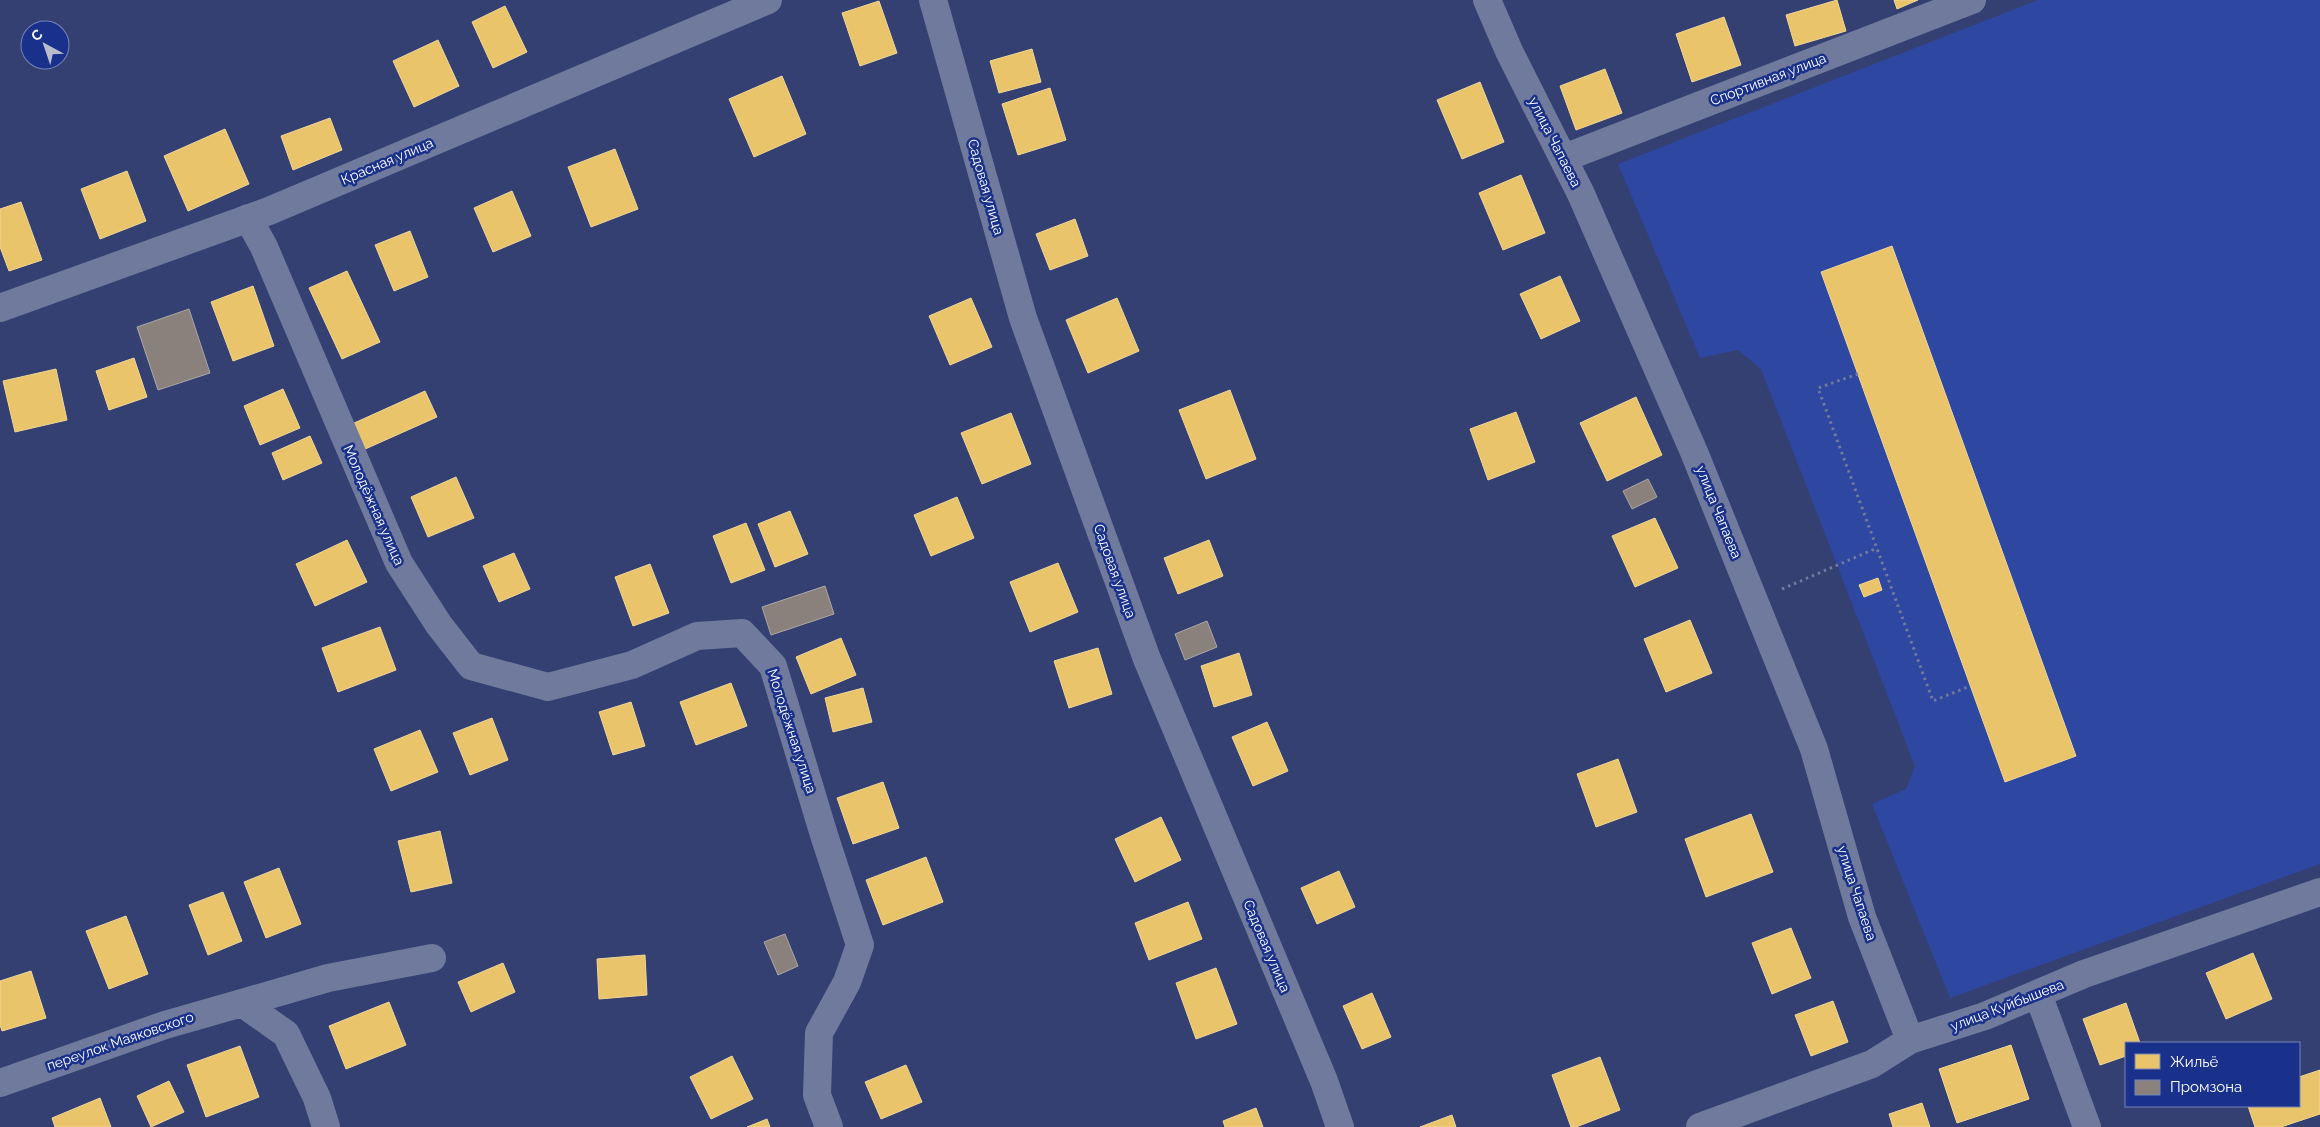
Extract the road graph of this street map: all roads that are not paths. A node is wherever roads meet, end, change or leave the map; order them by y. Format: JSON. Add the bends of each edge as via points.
{"nodes":[{"id":1,"x":768,"y":0,"type":"edge"},
{"id":2,"x":933,"y":0,"type":"edge"},
{"id":3,"x":1487,"y":0,"type":"edge"},
{"id":4,"x":1972,"y":0,"type":"edge"},
{"id":5,"x":1564,"y":158,"type":"junction"},
{"id":6,"x":248,"y":218,"type":"junction"},
{"id":7,"x":0,"y":308,"type":"edge"},
{"id":8,"x":2320,"y":892,"type":"edge"},
{"id":9,"x":432,"y":958,"type":"dead end"},
{"id":10,"x":2038,"y":994,"type":"junction"},
{"id":11,"x":242,"y":1003,"type":"junction"},
{"id":12,"x":1910,"y":1040,"type":"junction"},
{"id":13,"x":0,"y":1083,"type":"edge"},
{"id":14,"x":326,"y":1127,"type":"edge"},
{"id":15,"x":829,"y":1127,"type":"edge"},
{"id":16,"x":1340,"y":1127,"type":"edge"},
{"id":17,"x":1700,"y":1127,"type":"edge"},
{"id":18,"x":2087,"y":1127,"type":"edge"}],
"edges":[{"from":1,"to":6,"type":"street","name":"Красная улица"},
{"from":2,"to":16,"type":"street","name":"Садовая улица","via":[[1023,318],[1147,659],[1324,1081]]},
{"from":3,"to":5,"type":"street","name":"улица Чапаева","via":[[1509,51]]},
{"from":4,"to":5,"type":"street","name":"Спортивная улица"},
{"from":5,"to":12,"type":"street","name":"улица Чапаева","via":[[1690,443],[1814,749],[1862,917]]},
{"from":6,"to":7,"type":"street","name":"Красная улица"},
{"from":6,"to":15,"type":"street","name":"Молодёжная улица","via":[[264,247],[399,564],[439,625],[472,666],[548,687],[632,665],[698,636],[742,633],[773,666],[860,945],[847,982],[818,1033],[817,1096]]},
{"from":8,"to":10,"type":"street","name":"улица Куйбышева","via":[[2084,974]]},
{"from":9,"to":11,"type":"street","name":"переулок Маяковского","via":[[328,978]]},
{"from":10,"to":12,"type":"street","name":"улица Куйбышева","via":[[1985,1016]]},
{"from":10,"to":18,"type":"street"},
{"from":11,"to":13,"type":"street","name":"переулок Маяковского","via":[[165,1025]]},
{"from":11,"to":14,"type":"street","via":[[286,1034],[317,1098]]},
{"from":12,"to":17,"type":"street","name":"улица Куйбышева","via":[[1872,1064]]}]}
